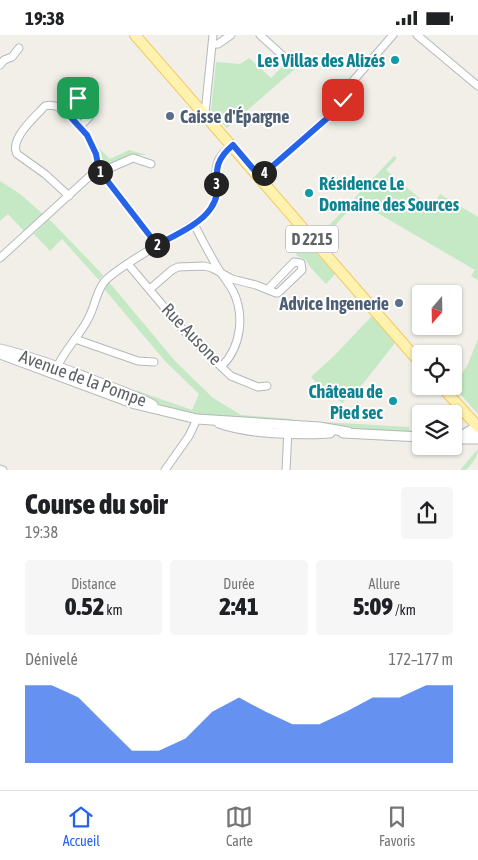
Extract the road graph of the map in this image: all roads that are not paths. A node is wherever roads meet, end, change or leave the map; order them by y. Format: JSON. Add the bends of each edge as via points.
{"nodes":[{"id":1,"x":135,"y":35,"type":"edge"},
{"id":2,"x":214,"y":35,"type":"edge"},
{"id":3,"x":230,"y":35,"type":"edge"},
{"id":4,"x":260,"y":35,"type":"edge"},
{"id":5,"x":393,"y":35,"type":"edge"},
{"id":6,"x":417,"y":35,"type":"edge"},
{"id":7,"x":213,"y":44,"type":"junction"},
{"id":8,"x":19,"y":48,"type":"dead end"},
{"id":9,"x":283,"y":56,"type":"dead end"},
{"id":10,"x":1,"y":61,"type":"edge"},
{"id":11,"x":478,"y":86,"type":"edge"},
{"id":12,"x":64,"y":110,"type":"junction"},
{"id":13,"x":205,"y":113,"type":"junction"},
{"id":14,"x":80,"y":126,"type":"junction"},
{"id":15,"x":233,"y":145,"type":"junction"},
{"id":16,"x":151,"y":164,"type":"dead end"},
{"id":17,"x":99,"y":170,"type":"junction"},
{"id":18,"x":260,"y":177,"type":"junction"},
{"id":19,"x":69,"y":195,"type":"junction"},
{"id":20,"x":194,"y":224,"type":"junction"},
{"id":21,"x":157,"y":245,"type":"junction"},
{"id":22,"x":0,"y":258,"type":"edge"},
{"id":23,"x":128,"y":263,"type":"junction"},
{"id":24,"x":222,"y":274,"type":"junction"},
{"id":25,"x":150,"y":289,"type":"junction"},
{"id":26,"x":268,"y":289,"type":"junction"},
{"id":27,"x":75,"y":339,"type":"junction"},
{"id":28,"x":0,"y":349,"type":"edge"},
{"id":29,"x":0,"y":354,"type":"edge"},
{"id":30,"x":412,"y":354,"type":"edge"},
{"id":31,"x":154,"y":362,"type":"dead end"},
{"id":32,"x":222,"y":367,"type":"junction"},
{"id":33,"x":56,"y":371,"type":"junction"},
{"id":34,"x":267,"y":386,"type":"dead end"},
{"id":35,"x":449,"y":395,"type":"edge"},
{"id":36,"x":197,"y":419,"type":"junction"},
{"id":37,"x":288,"y":429,"type":"junction"},
{"id":38,"x":476,"y":429,"type":"edge"},
{"id":39,"x":412,"y":436,"type":"edge"},
{"id":40,"x":462,"y":436,"type":"edge"},
{"id":41,"x":462,"y":438,"type":"edge"},
{"id":42,"x":478,"y":439,"type":"edge"},
{"id":43,"x":165,"y":470,"type":"edge"},
{"id":44,"x":286,"y":470,"type":"edge"}],
"edges":[{"from":1,"to":13,"type":"main road","number":"D 2215"},
{"from":2,"to":7,"type":"street"},
{"from":3,"to":7,"type":"street"},
{"from":4,"to":9,"type":"street"},
{"from":5,"to":18,"type":"street","via":[[346,89],[340,107]]},
{"from":6,"to":11,"type":"street"},
{"from":7,"to":13,"type":"street"},
{"from":8,"to":10,"type":"street","via":[[12,57]]},
{"from":12,"to":14,"type":"street"},
{"from":12,"to":14,"type":"street","via":[[78,98],[86,98],[92,109],[91,115]]},
{"from":12,"to":19,"type":"street","via":[[54,105],[45,107],[14,146],[17,154]]},
{"from":13,"to":15,"type":"main road","number":"D 2215"},
{"from":14,"to":17,"type":"street","via":[[92,146]]},
{"from":15,"to":18,"type":"main road","number":"D 2215"},
{"from":15,"to":20,"type":"street","via":[[223,153],[216,169],[214,204]]},
{"from":16,"to":17,"type":"street","via":[[133,158]]},
{"from":17,"to":19,"type":"street"},
{"from":17,"to":21,"type":"street"},
{"from":18,"to":30,"type":"main road","number":"D 2215"},
{"from":19,"to":22,"type":"street"},
{"from":20,"to":21,"type":"street"},
{"from":20,"to":24,"type":"street"},
{"from":21,"to":23,"type":"street"},
{"from":23,"to":25,"type":"street","name":"Rue Ausone"},
{"from":23,"to":27,"type":"street","via":[[104,281],[89,318]]},
{"from":24,"to":25,"type":"street","via":[[208,267],[186,266],[172,270]]},
{"from":24,"to":26,"type":"street"},
{"from":24,"to":32,"type":"street","via":[[238,303],[240,320],[234,350]]},
{"from":25,"to":32,"type":"street","name":"Rue Ausone","via":[[185,332]]},
{"from":26,"to":26,"type":"street","via":[[280,293],[302,270],[301,263],[294,262]]},
{"from":27,"to":31,"type":"street","via":[[138,361]]},
{"from":27,"to":33,"type":"street"},
{"from":28,"to":33,"type":"street","name":"Avenue de la Pompe","via":[[20,354]]},
{"from":29,"to":33,"type":"street","name":"Avenue de la Pompe"},
{"from":32,"to":34,"type":"street","name":"Rue Ausone","via":[[235,379],[258,387]]},
{"from":33,"to":36,"type":"street","name":"Avenue de la Pompe"},
{"from":35,"to":38,"type":"main road"},
{"from":36,"to":37,"type":"street","name":"Avenue de la Pompe","via":[[235,429]]},
{"from":36,"to":43,"type":"street"},
{"from":37,"to":39,"type":"street","name":"Avenue de la Pompe"},
{"from":37,"to":44,"type":"street"},
{"from":38,"to":40,"type":"street"},
{"from":41,"to":42,"type":"street"}]}
